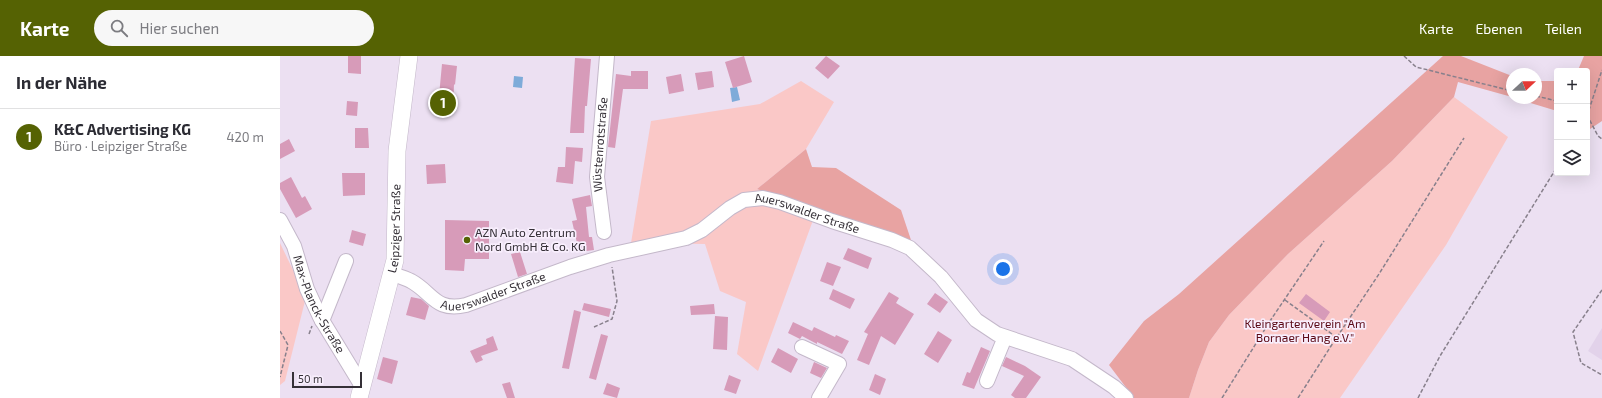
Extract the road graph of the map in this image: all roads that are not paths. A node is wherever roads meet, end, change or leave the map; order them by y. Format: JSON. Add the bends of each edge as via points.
{"nodes":[{"id":1,"x":409,"y":56,"type":"edge"},
{"id":2,"x":607,"y":56,"type":"edge"},
{"id":3,"x":617,"y":56,"type":"edge"},
{"id":4,"x":280,"y":220,"type":"edge"},
{"id":5,"x":604,"y":232,"type":"dead end"},
{"id":6,"x":346,"y":261,"type":"dead end"},
{"id":7,"x":392,"y":274,"type":"junction"},
{"id":8,"x":322,"y":321,"type":"junction"},
{"id":9,"x":1005,"y":337,"type":"junction"},
{"id":10,"x":802,"y":347,"type":"dead end"},
{"id":11,"x":987,"y":381,"type":"dead end"},
{"id":12,"x":360,"y":392,"type":"edge"},
{"id":13,"x":819,"y":398,"type":"edge"},
{"id":14,"x":1126,"y":398,"type":"edge"}],
"edges":[{"from":1,"to":7,"type":"main road","name":"Leipziger Straße","via":[[397,151],[396,248]]},
{"from":2,"to":3,"type":"street"},
{"from":2,"to":5,"type":"street","name":"Wüstenrotstraße","via":[[597,177]]},
{"from":4,"to":8,"type":"street","name":"Max-Planck-Straße","via":[[294,246],[307,289]]},
{"from":6,"to":8,"type":"street"},
{"from":7,"to":9,"type":"street","name":"Auerswalder Straße","via":[[410,280],[445,306],[454,308],[609,255],[686,238],[702,230],[744,200],[763,198],[910,248],[941,277],[976,320]]},
{"from":7,"to":12,"type":"main road","name":"Leipziger Straße"},
{"from":8,"to":12,"type":"street","name":"Max-Planck-Straße"},
{"from":9,"to":11,"type":"street"},
{"from":9,"to":14,"type":"street","name":"Auerswalder Straße","via":[[1072,359]]},
{"from":10,"to":13,"type":"street","via":[[839,364]]}]}
